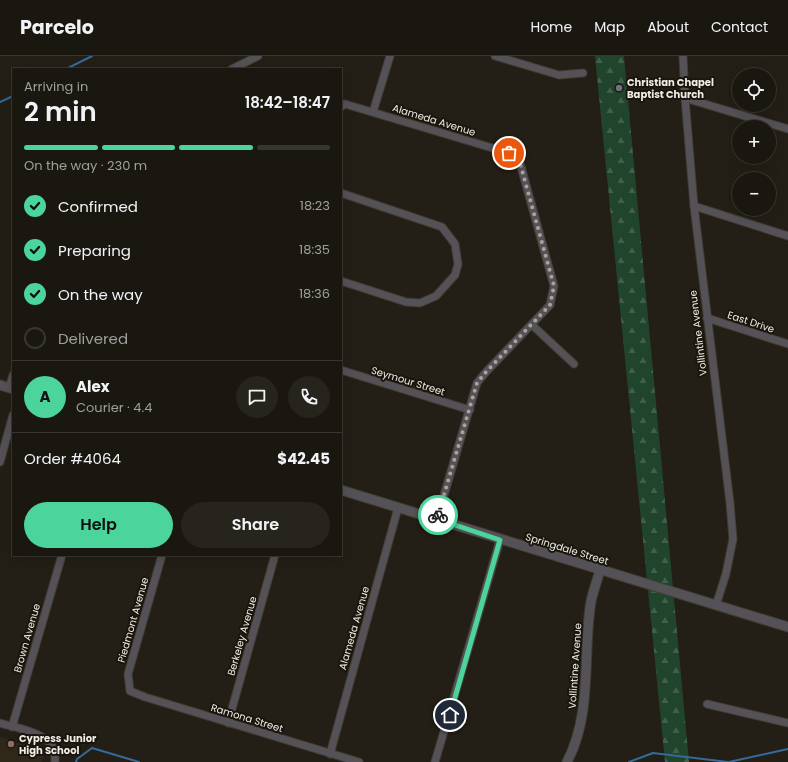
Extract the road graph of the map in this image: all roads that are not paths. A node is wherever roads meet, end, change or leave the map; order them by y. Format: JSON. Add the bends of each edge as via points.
{"nodes":[{"id":1,"x":258,"y":56,"type":"edge"},
{"id":2,"x":390,"y":56,"type":"edge"},
{"id":3,"x":495,"y":56,"type":"edge"},
{"id":4,"x":684,"y":56,"type":"edge"},
{"id":5,"x":234,"y":68,"type":"edge"},
{"id":6,"x":583,"y":73,"type":"dead end"},
{"id":7,"x":684,"y":98,"type":"junction"},
{"id":8,"x":342,"y":106,"type":"edge"},
{"id":9,"x":373,"y":112,"type":"junction"},
{"id":10,"x":788,"y":129,"type":"edge"},
{"id":11,"x":342,"y":193,"type":"edge"},
{"id":12,"x":694,"y":206,"type":"junction"},
{"id":13,"x":788,"y":236,"type":"edge"},
{"id":14,"x":342,"y":282,"type":"edge"},
{"id":15,"x":708,"y":318,"type":"junction"},
{"id":16,"x":532,"y":325,"type":"junction"},
{"id":17,"x":788,"y":344,"type":"edge"},
{"id":18,"x":574,"y":364,"type":"dead end"},
{"id":19,"x":342,"y":370,"type":"edge"},
{"id":20,"x":12,"y":377,"type":"edge"},
{"id":21,"x":7,"y":387,"type":"edge"},
{"id":22,"x":470,"y":410,"type":"junction"},
{"id":23,"x":12,"y":419,"type":"edge"},
{"id":24,"x":0,"y":462,"type":"edge"},
{"id":25,"x":342,"y":490,"type":"edge"},
{"id":26,"x":398,"y":508,"type":"junction"},
{"id":27,"x":437,"y":519,"type":"junction"},
{"id":28,"x":500,"y":540,"type":"junction"},
{"id":29,"x":62,"y":556,"type":"edge"},
{"id":30,"x":162,"y":556,"type":"edge"},
{"id":31,"x":275,"y":556,"type":"edge"},
{"id":32,"x":600,"y":570,"type":"junction"},
{"id":33,"x":716,"y":605,"type":"junction"},
{"id":34,"x":788,"y":626,"type":"edge"},
{"id":35,"x":130,"y":691,"type":"joint"},
{"id":36,"x":707,"y":704,"type":"dead end"},
{"id":37,"x":228,"y":722,"type":"junction"},
{"id":38,"x":0,"y":723,"type":"edge"},
{"id":39,"x":788,"y":723,"type":"edge"},
{"id":40,"x":12,"y":727,"type":"junction"},
{"id":41,"x":330,"y":754,"type":"junction"},
{"id":42,"x":55,"y":762,"type":"edge"},
{"id":43,"x":359,"y":762,"type":"edge"},
{"id":44,"x":435,"y":762,"type":"edge"},
{"id":45,"x":567,"y":762,"type":"edge"}],
"edges":[{"from":1,"to":5,"type":"street"},
{"from":2,"to":9,"type":"street"},
{"from":3,"to":6,"type":"street","via":[[559,75]]},
{"from":4,"to":7,"type":"street","name":"Vollintine Avenue"},
{"from":7,"to":10,"type":"street"},
{"from":7,"to":12,"type":"street","name":"Vollintine Avenue"},
{"from":8,"to":9,"type":"street","name":"Alameda Avenue","via":[[345,104]]},
{"from":9,"to":16,"type":"street","name":"Alameda Avenue","via":[[509,153],[520,163],[554,286],[550,305]]},
{"from":11,"to":14,"type":"street","via":[[442,227],[455,244],[458,264],[455,275],[436,296],[420,302],[406,302]]},
{"from":12,"to":13,"type":"street"},
{"from":12,"to":15,"type":"street","name":"Vollintine Avenue"},
{"from":15,"to":17,"type":"street","name":"East Drive"},
{"from":15,"to":33,"type":"street","name":"Vollintine Avenue","via":[[733,539]]},
{"from":16,"to":18,"type":"street"},
{"from":16,"to":22,"type":"street","name":"Alameda Avenue","via":[[477,383]]},
{"from":19,"to":22,"type":"street","name":"Seymour Street"},
{"from":20,"to":21,"type":"street"},
{"from":22,"to":27,"type":"street","name":"Alameda Avenue"},
{"from":23,"to":24,"type":"street"},
{"from":25,"to":26,"type":"street","name":"Springdale Street"},
{"from":26,"to":27,"type":"street","name":"Springdale Street"},
{"from":26,"to":41,"type":"street","name":"Alameda Avenue"},
{"from":27,"to":28,"type":"street","name":"Springdale Street"},
{"from":28,"to":32,"type":"street","name":"Springdale Street"},
{"from":28,"to":44,"type":"street"},
{"from":29,"to":40,"type":"street","name":"Brown Avenue"},
{"from":30,"to":35,"type":"street","name":"Piedmont Avenue","via":[[128,674]]},
{"from":31,"to":37,"type":"street","name":"Berkeley Avenue"},
{"from":32,"to":33,"type":"street","name":"Springdale Street"},
{"from":32,"to":45,"type":"street","name":"Vollintine Avenue","via":[[590,608],[585,702],[576,744]]},
{"from":33,"to":34,"type":"street","name":"Springdale Street"},
{"from":35,"to":37,"type":"street","name":"Ramona Street"},
{"from":36,"to":39,"type":"street"},
{"from":37,"to":41,"type":"street","name":"Ramona Street"},
{"from":38,"to":40,"type":"street"},
{"from":40,"to":42,"type":"street","via":[[47,740],[54,750]]},
{"from":41,"to":43,"type":"street","name":"Ramona Street"}]}
